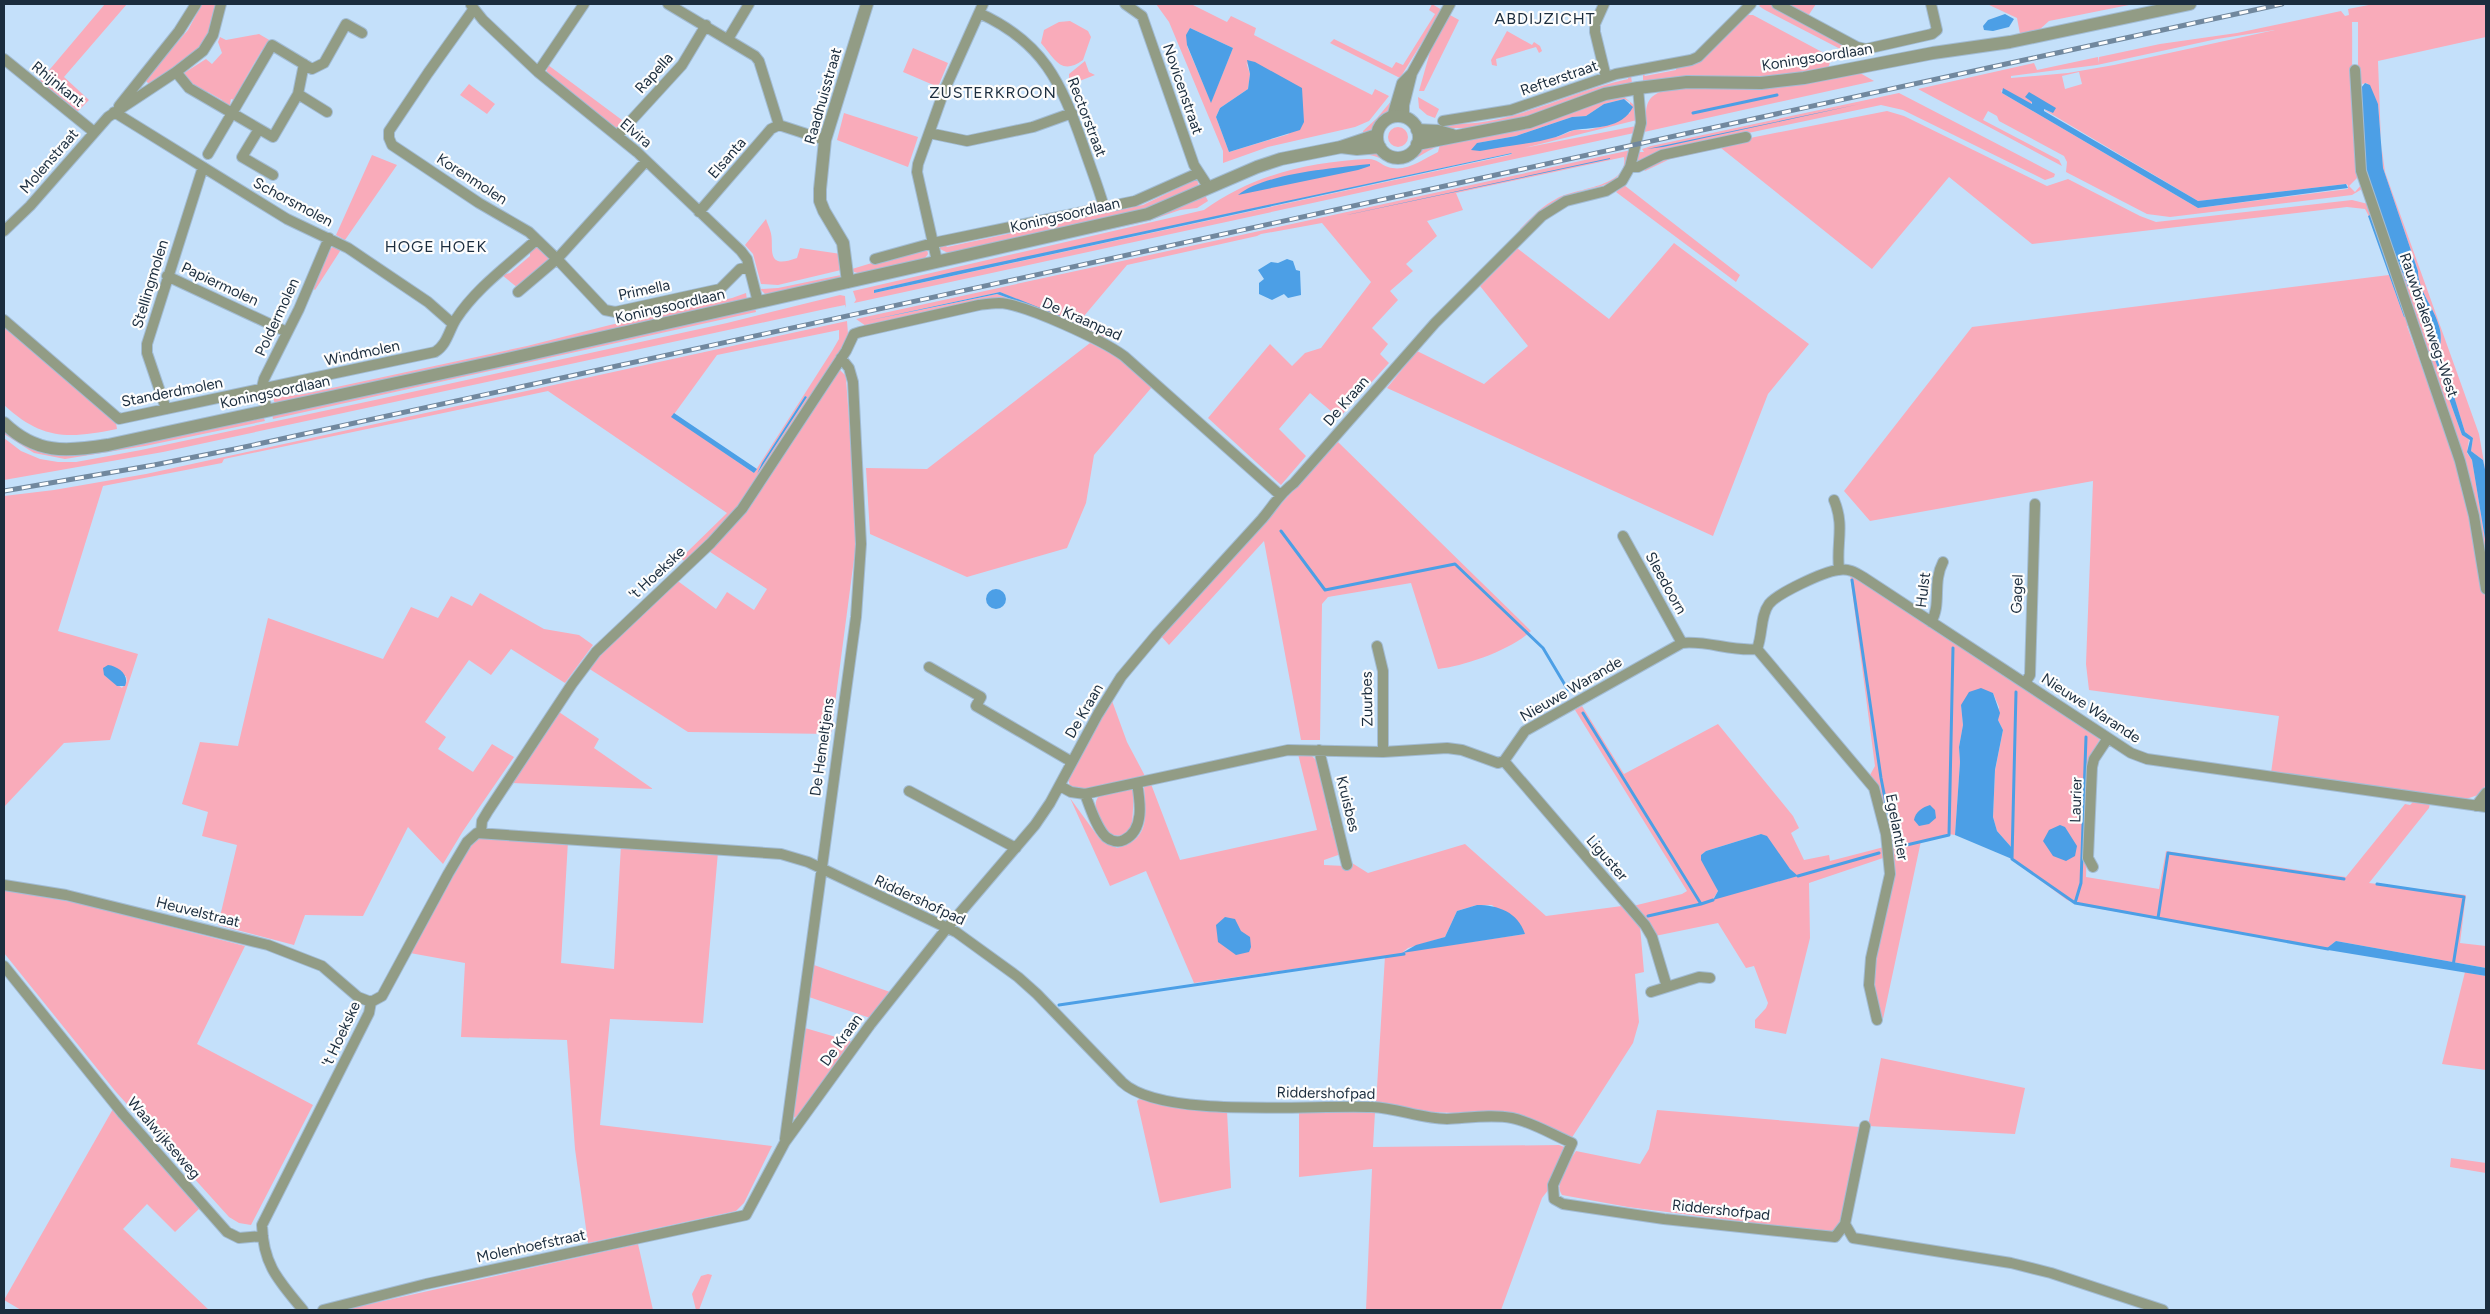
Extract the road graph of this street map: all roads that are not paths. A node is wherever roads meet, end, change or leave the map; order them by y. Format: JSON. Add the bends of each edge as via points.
{"nodes":[{"id":1,"x":196,"y":4,"type":"edge"},
{"id":2,"x":221,"y":4,"type":"edge"},
{"id":3,"x":584,"y":4,"type":"edge"},
{"id":4,"x":668,"y":4,"type":"edge"},
{"id":5,"x":749,"y":4,"type":"edge"},
{"id":6,"x":867,"y":4,"type":"edge"},
{"id":7,"x":1125,"y":4,"type":"edge"},
{"id":8,"x":1450,"y":4,"type":"edge"},
{"id":9,"x":1602,"y":4,"type":"edge"},
{"id":10,"x":1777,"y":4,"type":"edge"},
{"id":11,"x":1932,"y":4,"type":"edge"},
{"id":12,"x":2190,"y":4,"type":"edge"},
{"id":13,"x":1749,"y":5,"type":"edge"},
{"id":14,"x":472,"y":7,"type":"edge"},
{"id":15,"x":981,"y":8,"type":"edge"},
{"id":16,"x":706,"y":26,"type":"junction"},
{"id":17,"x":362,"y":33,"type":"dead end"},
{"id":18,"x":728,"y":39,"type":"junction"},
{"id":19,"x":4,"y":59,"type":"edge"},
{"id":20,"x":304,"y":64,"type":"junction"},
{"id":21,"x":2355,"y":70,"type":"dead end"},
{"id":22,"x":176,"y":72,"type":"junction"},
{"id":23,"x":538,"y":72,"type":"junction"},
{"id":24,"x":1606,"y":78,"type":"junction"},
{"id":25,"x":1638,"y":88,"type":"junction"},
{"id":26,"x":298,"y":94,"type":"junction"},
{"id":27,"x":115,"y":111,"type":"junction"},
{"id":28,"x":327,"y":112,"type":"dead end"},
{"id":29,"x":231,"y":113,"type":"junction"},
{"id":30,"x":1072,"y":113,"type":"junction"},
{"id":31,"x":1398,"y":117,"type":"junction"},
{"id":32,"x":1443,"y":121,"type":"dead end"},
{"id":33,"x":779,"y":125,"type":"junction"},
{"id":34,"x":259,"y":129,"type":"junction"},
{"id":35,"x":1417,"y":130,"type":"junction"},
{"id":36,"x":94,"y":132,"type":"junction"},
{"id":37,"x":929,"y":133,"type":"junction"},
{"id":38,"x":1452,"y":135,"type":"junction"},
{"id":39,"x":617,"y":136,"type":"junction"},
{"id":40,"x":1746,"y":137,"type":"dead end"},
{"id":41,"x":825,"y":140,"type":"junction"},
{"id":42,"x":1378,"y":141,"type":"junction"},
{"id":43,"x":1417,"y":144,"type":"junction"},
{"id":44,"x":208,"y":154,"type":"dead end"},
{"id":45,"x":646,"y":161,"type":"junction"},
{"id":46,"x":1630,"y":167,"type":"junction"},
{"id":47,"x":202,"y":168,"type":"junction"},
{"id":48,"x":1198,"y":173,"type":"junction"},
{"id":49,"x":273,"y":175,"type":"dead end"},
{"id":50,"x":1209,"y":188,"type":"junction"},
{"id":51,"x":1104,"y":207,"type":"junction"},
{"id":52,"x":699,"y":212,"type":"junction"},
{"id":53,"x":4,"y":231,"type":"edge"},
{"id":54,"x":330,"y":239,"type":"junction"},
{"id":55,"x":536,"y":240,"type":"junction"},
{"id":56,"x":933,"y":244,"type":"junction"},
{"id":57,"x":557,"y":259,"type":"junction"},
{"id":58,"x":875,"y":259,"type":"dead end"},
{"id":59,"x":937,"y":260,"type":"junction"},
{"id":60,"x":749,"y":267,"type":"junction"},
{"id":61,"x":167,"y":276,"type":"junction"},
{"id":62,"x":848,"y":282,"type":"junction"},
{"id":63,"x":518,"y":292,"type":"dead end"},
{"id":64,"x":758,"y":302,"type":"junction"},
{"id":65,"x":4,"y":320,"type":"edge"},
{"id":66,"x":453,"y":324,"type":"junction"},
{"id":67,"x":287,"y":332,"type":"junction"},
{"id":68,"x":854,"y":334,"type":"joint"},
{"id":69,"x":842,"y":358,"type":"junction"},
{"id":70,"x":262,"y":387,"type":"junction"},
{"id":71,"x":166,"y":409,"type":"junction"},
{"id":72,"x":266,"y":411,"type":"junction"},
{"id":73,"x":4,"y":423,"type":"edge"},
{"id":74,"x":1279,"y":494,"type":"junction"},
{"id":75,"x":1834,"y":500,"type":"dead end"},
{"id":76,"x":2035,"y":504,"type":"dead end"},
{"id":77,"x":1623,"y":536,"type":"dead end"},
{"id":78,"x":1944,"y":562,"type":"dead end"},
{"id":79,"x":1839,"y":569,"type":"junction"},
{"id":80,"x":2486,"y":589,"type":"edge"},
{"id":81,"x":1931,"y":622,"type":"junction"},
{"id":82,"x":1682,"y":644,"type":"junction"},
{"id":83,"x":1377,"y":646,"type":"dead end"},
{"id":84,"x":1757,"y":648,"type":"junction"},
{"id":85,"x":929,"y":667,"type":"dead end"},
{"id":86,"x":2025,"y":683,"type":"junction"},
{"id":87,"x":2108,"y":738,"type":"junction"},
{"id":88,"x":1319,"y":750,"type":"junction"},
{"id":89,"x":1383,"y":752,"type":"junction"},
{"id":90,"x":1504,"y":761,"type":"junction"},
{"id":91,"x":1072,"y":762,"type":"junction"},
{"id":92,"x":1137,"y":783,"type":"junction"},
{"id":93,"x":1060,"y":786,"type":"junction"},
{"id":94,"x":909,"y":791,"type":"dead end"},
{"id":95,"x":2486,"y":793,"type":"edge"},
{"id":96,"x":1085,"y":794,"type":"junction"},
{"id":97,"x":2481,"y":806,"type":"edge"},
{"id":98,"x":481,"y":832,"type":"junction"},
{"id":99,"x":1016,"y":848,"type":"junction"},
{"id":100,"x":1347,"y":865,"type":"dead end"},
{"id":101,"x":2093,"y":867,"type":"dead end"},
{"id":102,"x":820,"y":870,"type":"junction"},
{"id":103,"x":4,"y":885,"type":"edge"},
{"id":104,"x":946,"y":928,"type":"junction"},
{"id":105,"x":4,"y":966,"type":"edge"},
{"id":106,"x":1710,"y":978,"type":"dead end"},
{"id":107,"x":1667,"y":987,"type":"junction"},
{"id":108,"x":1651,"y":992,"type":"dead end"},
{"id":109,"x":371,"y":1002,"type":"junction"},
{"id":110,"x":1877,"y":1020,"type":"dead end"},
{"id":111,"x":1865,"y":1126,"type":"dead end"},
{"id":112,"x":785,"y":1142,"type":"junction"},
{"id":113,"x":746,"y":1215,"type":"joint"},
{"id":114,"x":1845,"y":1224,"type":"junction"},
{"id":115,"x":263,"y":1236,"type":"junction"},
{"id":116,"x":303,"y":1310,"type":"edge"},
{"id":117,"x":323,"y":1310,"type":"edge"},
{"id":118,"x":2163,"y":1310,"type":"edge"}],
"edges":[{"from":1,"to":27,"type":"street","name":"Molenstraat","via":[[179,31]]},
{"from":2,"to":22,"type":"street","name":"Molenstraat","via":[[219,20],[210,41],[196,58]]},
{"from":3,"to":23,"type":"street"},
{"from":4,"to":16,"type":"street"},
{"from":5,"to":18,"type":"street"},
{"from":6,"to":41,"type":"street","name":"Raadhuisstraat"},
{"from":7,"to":48,"type":"street","name":"Novicenstraat","via":[[1142,16]]},
{"from":8,"to":31,"type":"street","via":[[1412,72]]},
{"from":9,"to":24,"type":"street","via":[[1595,32]]},
{"from":10,"to":11,"type":"street","via":[[1866,49],[1932,34],[1937,30]]},
{"from":12,"to":25,"type":"street","name":"Koningsoordlaan","via":[[2010,42],[1780,82],[1687,82]]},
{"from":13,"to":24,"type":"street","name":"Refterstraat","via":[[1698,57]]},
{"from":14,"to":23,"type":"street","name":"Elvira"},
{"from":14,"to":55,"type":"street","name":"Korenmolen","via":[[389,131],[389,138],[392,145],[529,232]]},
{"from":15,"to":30,"type":"street","name":"Rectorstraat","via":[[1039,54],[1063,90]]},
{"from":15,"to":37,"type":"street"},
{"from":16,"to":18,"type":"street"},
{"from":16,"to":39,"type":"street","name":"Rapella","via":[[682,66]]},
{"from":17,"to":20,"type":"street","via":[[346,24],[324,63],[312,69]]},
{"from":18,"to":33,"type":"street","via":[[751,52],[759,61]]},
{"from":19,"to":36,"type":"street","name":"Rhijnkant"},
{"from":20,"to":26,"type":"street"},
{"from":20,"to":29,"type":"street","via":[[272,45]]},
{"from":21,"to":80,"type":"street","name":"Rauwbrakenweg-West","via":[[2361,171],[2460,461],[2474,516]]},
{"from":22,"to":27,"type":"street","name":"Molenstraat"},
{"from":22,"to":29,"type":"street","via":[[189,88]]},
{"from":23,"to":39,"type":"street","name":"Elvira"},
{"from":24,"to":32,"type":"street","name":"Refterstraat","via":[[1512,110]]},
{"from":25,"to":38,"type":"street","name":"Koningsoordlaan","via":[[1605,94],[1529,122],[1497,130]]},
{"from":25,"to":46,"type":"street","name":"De Kraan","via":[[1641,123]]},
{"from":26,"to":28,"type":"street"},
{"from":26,"to":34,"type":"street","via":[[273,137]]},
{"from":27,"to":36,"type":"street","name":"Molenstraat"},
{"from":27,"to":47,"type":"street","name":"Schorsmolen"},
{"from":29,"to":34,"type":"street"},
{"from":29,"to":44,"type":"street"},
{"from":30,"to":37,"type":"street","via":[[1033,127],[966,141]]},
{"from":30,"to":51,"type":"street","name":"Rectorstraat"},
{"from":31,"to":35,"type":"street","via":[[1412,122]]},
{"from":31,"to":42,"type":"street","via":[[1384,120]]},
{"from":33,"to":41,"type":"street"},
{"from":33,"to":52,"type":"street","name":"Elsanta","via":[[771,129]]},
{"from":34,"to":49,"type":"street","via":[[242,157]]},
{"from":35,"to":38,"type":"street","name":"Koningsoordlaan"},
{"from":35,"to":43,"type":"street"},
{"from":36,"to":53,"type":"street","name":"Molenstraat"},
{"from":37,"to":56,"type":"street","via":[[917,172]]},
{"from":38,"to":43,"type":"street","name":"Koningsoordlaan"},
{"from":39,"to":45,"type":"street","name":"Elvira"},
{"from":40,"to":46,"type":"street","via":[[1662,155],[1638,167]]},
{"from":41,"to":62,"type":"street","name":"Raadhuisstraat","via":[[820,200],[843,243]]},
{"from":42,"to":43,"type":"street","via":[[1392,157],[1400,157]]},
{"from":42,"to":50,"type":"street","name":"Koningsoordlaan","via":[[1357,150],[1341,147],[1257,167]]},
{"from":45,"to":52,"type":"street","name":"Elvira"},
{"from":45,"to":57,"type":"street"},
{"from":46,"to":74,"type":"street","name":"De Kraan","via":[[1614,187],[1577,196],[1552,207],[1542,216],[1435,323],[1294,483]]},
{"from":47,"to":54,"type":"street","name":"Schorsmolen","via":[[288,219]]},
{"from":47,"to":61,"type":"street","name":"Stellingmolen"},
{"from":48,"to":50,"type":"street","name":"Novicenstraat"},
{"from":48,"to":51,"type":"street","name":"Koningsoordlaan","via":[[1148,196]]},
{"from":50,"to":59,"type":"street","name":"Koningsoordlaan","via":[[1148,214]]},
{"from":51,"to":56,"type":"street","name":"Koningsoordlaan"},
{"from":52,"to":60,"type":"street","name":"Elvira","via":[[742,251]]},
{"from":54,"to":66,"type":"street","name":"Schorsmolen","via":[[428,302]]},
{"from":54,"to":67,"type":"street","name":"Poldermolen"},
{"from":55,"to":57,"type":"street","name":"Korenmolen"},
{"from":55,"to":66,"type":"street","name":"Windmolen","via":[[484,286]]},
{"from":56,"to":58,"type":"street","name":"Koningsoordlaan"},
{"from":56,"to":59,"type":"street"},
{"from":57,"to":60,"type":"street","name":"Primella","via":[[606,310],[615,312],[720,289],[740,270]]},
{"from":57,"to":63,"type":"street"},
{"from":59,"to":62,"type":"street","name":"Koningsoordlaan"},
{"from":60,"to":64,"type":"street","name":"Elvira"},
{"from":61,"to":67,"type":"street","name":"Papiermolen"},
{"from":61,"to":71,"type":"street","name":"Stellingmolen","via":[[147,344],[147,353]]},
{"from":62,"to":64,"type":"street","name":"Koningsoordlaan"},
{"from":64,"to":72,"type":"street","name":"Koningsoordlaan"},
{"from":65,"to":71,"type":"street","name":"Standerdmolen","via":[[115,418]]},
{"from":66,"to":70,"type":"street","name":"Windmolen","via":[[436,352]]},
{"from":67,"to":70,"type":"street","name":"Poldermolen"},
{"from":68,"to":69,"type":"street","name":"'t Hoekske"},
{"from":68,"to":74,"type":"street","name":"De Kraanpad","via":[[979,305],[999,303],[1025,310],[1098,340],[1124,356]]},
{"from":69,"to":98,"type":"street","name":"'t Hoekske","via":[[730,524],[613,634],[581,671],[488,811],[482,821]]},
{"from":69,"to":102,"type":"street","name":"De Hemeltjens","via":[[853,382],[860,568]]},
{"from":70,"to":71,"type":"street","name":"Standerdmolen"},
{"from":70,"to":72,"type":"street"},
{"from":72,"to":73,"type":"street","name":"Koningsoordlaan","via":[[75,451],[42,447],[27,441]]},
{"from":74,"to":91,"type":"street","name":"De Kraan","via":[[1274,504],[1121,677]]},
{"from":75,"to":79,"type":"street","via":[[1841,526]]},
{"from":76,"to":86,"type":"street","name":"Gagel","via":[[2030,675]]},
{"from":77,"to":82,"type":"street","name":"Sleedoorn"},
{"from":78,"to":81,"type":"street","name":"Hulst","via":[[1937,574],[1936,614]]},
{"from":79,"to":81,"type":"street","name":"Nieuwe Warande","via":[[1853,571]]},
{"from":79,"to":84,"type":"street","via":[[1775,598],[1765,611]]},
{"from":81,"to":86,"type":"street","name":"Nieuwe Warande"},
{"from":82,"to":84,"type":"street","name":"Nieuwe Warande","via":[[1747,650]]},
{"from":82,"to":90,"type":"street","name":"Nieuwe Warande","via":[[1525,731]]},
{"from":83,"to":89,"type":"street","name":"Zuurbes","via":[[1383,671]]},
{"from":84,"to":110,"type":"street","name":"Egelantier","via":[[1874,788],[1886,834],[1890,867],[1871,958],[1869,985]]},
{"from":85,"to":91,"type":"street","name":"De Kraan","via":[[981,697],[976,706]]},
{"from":86,"to":87,"type":"street","name":"Nieuwe Warande"},
{"from":87,"to":97,"type":"street","name":"Nieuwe Warande","via":[[2131,753],[2148,759]]},
{"from":87,"to":101,"type":"street","name":"Laurier","via":[[2092,767],[2088,858]]},
{"from":88,"to":89,"type":"street"},
{"from":88,"to":92,"type":"street","via":[[1272,752]]},
{"from":88,"to":100,"type":"street","name":"Kruisbes"},
{"from":89,"to":90,"type":"street","via":[[1447,748],[1462,750],[1488,761]]},
{"from":90,"to":107,"type":"street","name":"Liguster","via":[[1645,925]]},
{"from":91,"to":93,"type":"street","name":"De Kraan"},
{"from":92,"to":96,"type":"street"},
{"from":92,"to":96,"type":"street","via":[[1140,809],[1136,830],[1119,842],[1106,836]]},
{"from":93,"to":96,"type":"street"},
{"from":93,"to":99,"type":"street","name":"De Kraan"},
{"from":94,"to":99,"type":"street"},
{"from":95,"to":97,"type":"street","name":"Nieuwe Warande"},
{"from":98,"to":102,"type":"street","via":[[781,854],[808,862]]},
{"from":98,"to":109,"type":"street","name":"'t Hoekske","via":[[467,842],[384,993]]},
{"from":99,"to":104,"type":"street","name":"De Kraan"},
{"from":102,"to":104,"type":"street","name":"Riddershofpad"},
{"from":102,"to":112,"type":"street","name":"De Hemeltjens"},
{"from":103,"to":109,"type":"street","name":"Heuvelstraat","via":[[66,895],[268,945],[322,966],[358,998]]},
{"from":104,"to":112,"type":"street","name":"De Kraan"},
{"from":104,"to":114,"type":"street","name":"Riddershofpad","via":[[1018,977],[1129,1089],[1143,1096],[1218,1107],[1374,1106],[1445,1119],[1512,1118],[1572,1143],[1553,1185],[1554,1199],[1563,1204],[1664,1219],[1835,1237]]},
{"from":105,"to":115,"type":"street","name":"Waalwijkseweg","via":[[123,1114],[227,1232],[239,1238]]},
{"from":106,"to":107,"type":"street","via":[[1699,977]]},
{"from":107,"to":108,"type":"street"},
{"from":109,"to":115,"type":"street","name":"'t Hoekske","via":[[368,1014],[262,1225]]},
{"from":111,"to":114,"type":"street"},
{"from":112,"to":113,"type":"street","name":"De Kraan"},
{"from":113,"to":117,"type":"street","name":"Molenhoefstraat","via":[[426,1284]]},
{"from":114,"to":118,"type":"street","via":[[1853,1238],[2011,1263]]},
{"from":115,"to":116,"type":"street","via":[[267,1259],[276,1278]]}]}
